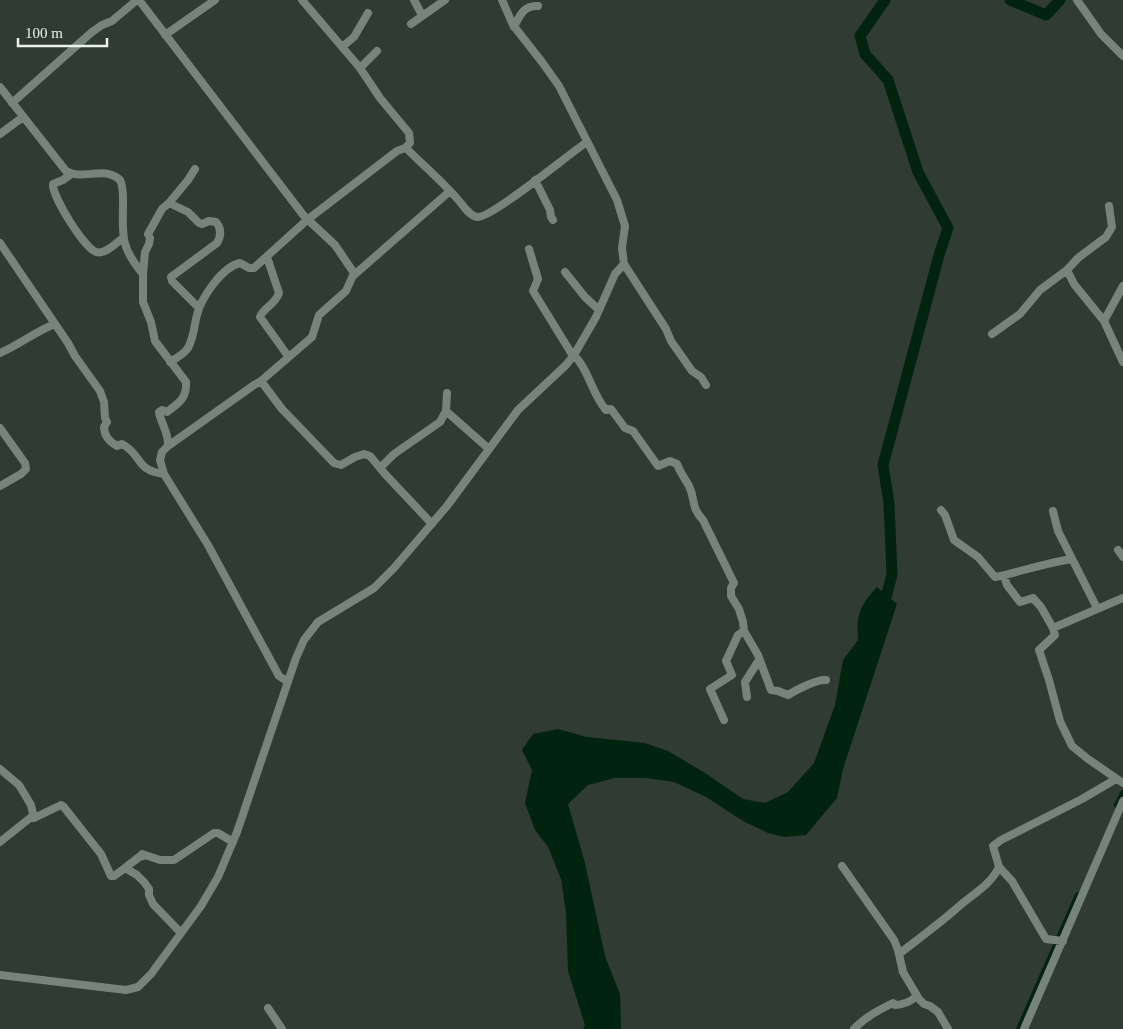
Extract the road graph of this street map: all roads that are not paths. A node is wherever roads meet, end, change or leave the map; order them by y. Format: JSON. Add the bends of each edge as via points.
{"nodes":[{"id":1,"x":138,"y":0,"type":"edge"},
{"id":2,"x":215,"y":0,"type":"edge"},
{"id":3,"x":302,"y":0,"type":"edge"},
{"id":4,"x":414,"y":0,"type":"edge"},
{"id":5,"x":445,"y":0,"type":"edge"},
{"id":6,"x":502,"y":0,"type":"edge"},
{"id":7,"x":1078,"y":2,"type":"edge"},
{"id":8,"x":538,"y":6,"type":"dead end"},
{"id":9,"x":368,"y":13,"type":"dead end"},
{"id":10,"x":422,"y":15,"type":"junction"},
{"id":11,"x":411,"y":24,"type":"dead end"},
{"id":12,"x":514,"y":27,"type":"junction"},
{"id":13,"x":165,"y":36,"type":"junction"},
{"id":14,"x":342,"y":47,"type":"junction"},
{"id":15,"x":377,"y":51,"type":"dead end"},
{"id":16,"x":1123,"y":56,"type":"edge"},
{"id":17,"x":360,"y":68,"type":"junction"},
{"id":18,"x":0,"y":88,"type":"edge"},
{"id":19,"x":12,"y":103,"type":"junction"},
{"id":20,"x":23,"y":117,"type":"junction"},
{"id":21,"x":0,"y":134,"type":"edge"},
{"id":22,"x":585,"y":144,"type":"junction"},
{"id":23,"x":405,"y":148,"type":"junction"},
{"id":24,"x":195,"y":169,"type":"dead end"},
{"id":25,"x":70,"y":174,"type":"junction"},
{"id":26,"x":535,"y":180,"type":"junction"},
{"id":27,"x":450,"y":192,"type":"junction"},
{"id":28,"x":169,"y":203,"type":"junction"},
{"id":29,"x":1109,"y":206,"type":"dead end"},
{"id":30,"x":307,"y":220,"type":"junction"},
{"id":31,"x":553,"y":220,"type":"dead end"},
{"id":32,"x":123,"y":238,"type":"junction"},
{"id":33,"x":0,"y":243,"type":"edge"},
{"id":34,"x":528,"y":249,"type":"dead end"},
{"id":35,"x":267,"y":257,"type":"junction"},
{"id":36,"x":624,"y":264,"type":"junction"},
{"id":37,"x":1068,"y":270,"type":"junction"},
{"id":38,"x":565,"y":272,"type":"dead end"},
{"id":39,"x":143,"y":274,"type":"junction"},
{"id":40,"x":353,"y":276,"type":"junction"},
{"id":41,"x":1123,"y":286,"type":"edge"},
{"id":42,"x":199,"y":308,"type":"junction"},
{"id":43,"x":597,"y":308,"type":"junction"},
{"id":44,"x":1104,"y":321,"type":"junction"},
{"id":45,"x":55,"y":324,"type":"junction"},
{"id":46,"x":992,"y":334,"type":"dead end"},
{"id":47,"x":0,"y":354,"type":"edge"},
{"id":48,"x":572,"y":354,"type":"junction"},
{"id":49,"x":288,"y":356,"type":"junction"},
{"id":50,"x":170,"y":362,"type":"junction"},
{"id":51,"x":1123,"y":362,"type":"edge"},
{"id":52,"x":261,"y":381,"type":"junction"},
{"id":53,"x":706,"y":385,"type":"dead end"},
{"id":54,"x":447,"y":392,"type":"dead end"},
{"id":55,"x":446,"y":411,"type":"junction"},
{"id":56,"x":0,"y":428,"type":"edge"},
{"id":57,"x":168,"y":446,"type":"junction"},
{"id":58,"x":487,"y":448,"type":"junction"},
{"id":59,"x":380,"y":468,"type":"junction"},
{"id":60,"x":164,"y":474,"type":"junction"},
{"id":61,"x":0,"y":486,"type":"edge"},
{"id":62,"x":941,"y":510,"type":"dead end"},
{"id":63,"x":1053,"y":511,"type":"dead end"},
{"id":64,"x":430,"y":522,"type":"junction"},
{"id":65,"x":1072,"y":559,"type":"junction"},
{"id":66,"x":1004,"y":576,"type":"junction"},
{"id":67,"x":1123,"y":598,"type":"edge"},
{"id":68,"x":1096,"y":608,"type":"junction"},
{"id":69,"x":1053,"y":628,"type":"junction"},
{"id":70,"x":744,"y":631,"type":"junction"},
{"id":71,"x":759,"y":660,"type":"junction"},
{"id":72,"x":285,"y":680,"type":"junction"},
{"id":73,"x":826,"y":680,"type":"dead end"},
{"id":74,"x":747,"y":697,"type":"dead end"},
{"id":75,"x":724,"y":720,"type":"dead end"},
{"id":76,"x":0,"y":769,"type":"edge"},
{"id":77,"x":1120,"y":781,"type":"edge"},
{"id":78,"x":1123,"y":801,"type":"edge"},
{"id":79,"x":34,"y":818,"type":"junction"},
{"id":80,"x":230,"y":841,"type":"junction"},
{"id":81,"x":0,"y":842,"type":"edge"},
{"id":82,"x":842,"y":866,"type":"dead end"},
{"id":83,"x":999,"y":867,"type":"junction"},
{"id":84,"x":125,"y":868,"type":"junction"},
{"id":85,"x":178,"y":931,"type":"junction"},
{"id":86,"x":1059,"y":940,"type":"junction"},
{"id":87,"x":899,"y":954,"type":"junction"},
{"id":88,"x":0,"y":975,"type":"edge"},
{"id":89,"x":917,"y":996,"type":"junction"},
{"id":90,"x":268,"y":1008,"type":"dead end"},
{"id":91,"x":282,"y":1029,"type":"edge"},
{"id":92,"x":854,"y":1029,"type":"edge"},
{"id":93,"x":948,"y":1029,"type":"edge"},
{"id":94,"x":1024,"y":1029,"type":"edge"}],
"edges":[{"from":1,"to":13,"type":"street"},
{"from":1,"to":19,"type":"street","via":[[92,32]]},
{"from":2,"to":13,"type":"street"},
{"from":3,"to":14,"type":"street"},
{"from":4,"to":10,"type":"street"},
{"from":5,"to":10,"type":"street"},
{"from":6,"to":12,"type":"street"},
{"from":7,"to":16,"type":"street","via":[[1101,34]]},
{"from":8,"to":12,"type":"street","via":[[525,8]]},
{"from":9,"to":14,"type":"street","via":[[354,37]]},
{"from":10,"to":11,"type":"street"},
{"from":12,"to":22,"type":"street","via":[[554,77]]},
{"from":13,"to":30,"type":"street"},
{"from":14,"to":17,"type":"street"},
{"from":15,"to":17,"type":"street"},
{"from":17,"to":23,"type":"street","via":[[409,133],[410,143]]},
{"from":18,"to":19,"type":"street"},
{"from":19,"to":20,"type":"street"},
{"from":20,"to":21,"type":"street"},
{"from":20,"to":25,"type":"street"},
{"from":22,"to":26,"type":"street"},
{"from":22,"to":36,"type":"street","via":[[622,212]]},
{"from":23,"to":27,"type":"street"},
{"from":23,"to":30,"type":"street"},
{"from":24,"to":28,"type":"street"},
{"from":25,"to":32,"type":"street","via":[[108,173],[120,180]]},
{"from":25,"to":32,"type":"street","via":[[52,187],[87,244],[99,253]]},
{"from":26,"to":27,"type":"street","via":[[480,217],[469,213]]},
{"from":26,"to":31,"type":"street"},
{"from":27,"to":40,"type":"street"},
{"from":28,"to":39,"type":"street","via":[[148,234]]},
{"from":28,"to":42,"type":"street","via":[[188,212],[199,223],[216,222],[221,230],[217,242],[171,277]]},
{"from":29,"to":37,"type":"street","via":[[1112,222],[1108,235]]},
{"from":30,"to":35,"type":"street"},
{"from":30,"to":40,"type":"street","via":[[335,245],[352,268]]},
{"from":32,"to":39,"type":"street"},
{"from":33,"to":45,"type":"street"},
{"from":34,"to":48,"type":"street","via":[[538,279],[533,290]]},
{"from":35,"to":42,"type":"street","via":[[251,269],[240,263],[232,265],[209,289]]},
{"from":35,"to":49,"type":"street","via":[[279,294],[260,318]]},
{"from":36,"to":43,"type":"street"},
{"from":36,"to":53,"type":"street","via":[[671,341]]},
{"from":37,"to":44,"type":"street","via":[[1074,284]]},
{"from":37,"to":46,"type":"street","via":[[1040,290],[1020,314]]},
{"from":38,"to":43,"type":"street"},
{"from":39,"to":50,"type":"street","via":[[142,298],[155,340]]},
{"from":40,"to":49,"type":"street","via":[[346,291],[319,315],[312,337]]},
{"from":41,"to":44,"type":"street"},
{"from":42,"to":50,"type":"street","via":[[189,346]]},
{"from":43,"to":48,"type":"street"},
{"from":44,"to":51,"type":"street"},
{"from":45,"to":47,"type":"street"},
{"from":45,"to":60,"type":"street","via":[[102,396],[107,422],[105,436],[117,446],[122,444],[130,448],[148,471]]},
{"from":48,"to":58,"type":"street","via":[[558,373],[521,406]]},
{"from":48,"to":70,"type":"street","via":[[580,360],[600,404],[606,410],[611,409],[625,428],[633,431],[658,466],[670,461],[677,464],[690,487],[695,512],[703,520],[734,583],[731,596],[740,609]]},
{"from":49,"to":52,"type":"street"},
{"from":50,"to":57,"type":"street","via":[[186,385],[181,401],[168,412],[159,412]]},
{"from":52,"to":57,"type":"street"},
{"from":52,"to":59,"type":"street","via":[[282,409],[334,463],[340,465],[364,454]]},
{"from":54,"to":55,"type":"street"},
{"from":55,"to":58,"type":"street"},
{"from":55,"to":59,"type":"street","via":[[437,426],[400,450]]},
{"from":56,"to":61,"type":"street","via":[[26,469]]},
{"from":57,"to":60,"type":"street","via":[[160,460]]},
{"from":58,"to":64,"type":"street"},
{"from":59,"to":64,"type":"street"},
{"from":60,"to":72,"type":"street"},
{"from":62,"to":66,"type":"street","via":[[954,540],[978,557],[992,575]]},
{"from":63,"to":65,"type":"street","via":[[1058,531]]},
{"from":64,"to":72,"type":"street","via":[[378,584],[314,626]]},
{"from":65,"to":66,"type":"street"},
{"from":65,"to":68,"type":"street"},
{"from":66,"to":69,"type":"street","via":[[1020,602],[1033,598],[1039,604]]},
{"from":67,"to":68,"type":"street"},
{"from":68,"to":69,"type":"street"},
{"from":69,"to":77,"type":"street","via":[[1054,635],[1039,651],[1060,721],[1074,748]]},
{"from":70,"to":71,"type":"street"},
{"from":70,"to":75,"type":"street","via":[[738,635],[726,661],[732,675],[710,689]]},
{"from":71,"to":73,"type":"street","via":[[771,690],[788,695]]},
{"from":71,"to":74,"type":"street","via":[[744,682]]},
{"from":72,"to":80,"type":"street"},
{"from":76,"to":79,"type":"street","via":[[19,785]]},
{"from":77,"to":83,"type":"street","via":[[1001,840],[993,846]]},
{"from":78,"to":86,"type":"street"},
{"from":79,"to":81,"type":"street"},
{"from":79,"to":84,"type":"street","via":[[63,806],[101,854],[111,876]]},
{"from":80,"to":84,"type":"street","via":[[214,833],[174,860],[160,860],[142,854]]},
{"from":80,"to":85,"type":"street","via":[[215,883],[201,906]]},
{"from":82,"to":87,"type":"street","via":[[883,923]]},
{"from":83,"to":86,"type":"street","via":[[1012,881],[1046,939]]},
{"from":83,"to":87,"type":"street","via":[[996,874],[948,917]]},
{"from":84,"to":85,"type":"street","via":[[144,882],[153,904]]},
{"from":85,"to":88,"type":"street","via":[[151,974],[130,990]]},
{"from":86,"to":94,"type":"street"},
{"from":87,"to":89,"type":"street","via":[[903,972]]},
{"from":89,"to":92,"type":"street","via":[[901,1005],[893,1003],[865,1018]]},
{"from":89,"to":93,"type":"street","via":[[938,1012]]},
{"from":90,"to":91,"type":"street"}]}
